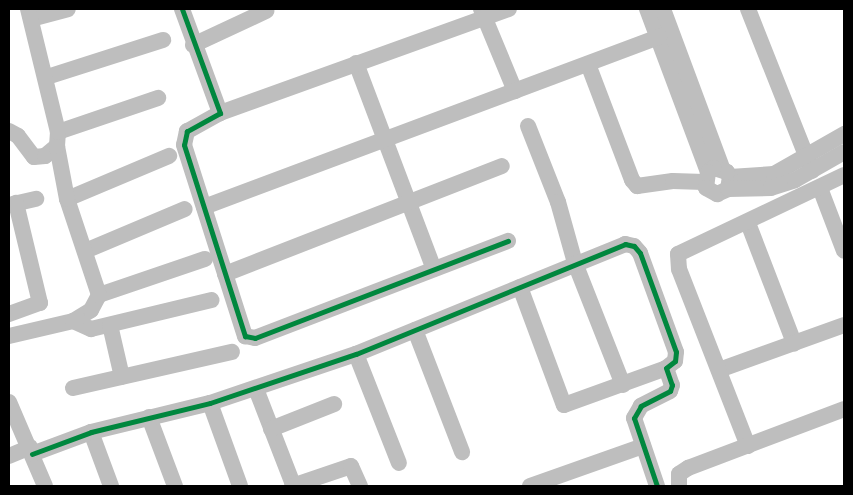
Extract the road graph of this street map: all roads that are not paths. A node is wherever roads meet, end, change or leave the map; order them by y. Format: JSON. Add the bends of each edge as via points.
{"nodes":[{"id":1,"x":68,"y":9,"type":"edge"},
{"id":2,"x":182,"y":9,"type":"edge"},
{"id":3,"x":509,"y":9,"type":"edge"},
{"id":4,"x":648,"y":9,"type":"edge"},
{"id":5,"x":663,"y":9,"type":"edge"},
{"id":6,"x":748,"y":9,"type":"edge"},
{"id":7,"x":266,"y":11,"type":"dead end"},
{"id":8,"x":483,"y":13,"type":"edge"},
{"id":9,"x":30,"y":14,"type":"edge"},
{"id":10,"x":659,"y":37,"type":"junction"},
{"id":11,"x":163,"y":40,"type":"dead end"},
{"id":12,"x":193,"y":45,"type":"junction"},
{"id":13,"x":356,"y":63,"type":"junction"},
{"id":14,"x":588,"y":64,"type":"junction"},
{"id":15,"x":47,"y":77,"type":"junction"},
{"id":16,"x":515,"y":91,"type":"junction"},
{"id":17,"x":158,"y":98,"type":"dead end"},
{"id":18,"x":220,"y":113,"type":"junction"},
{"id":19,"x":528,"y":126,"type":"dead end"},
{"id":20,"x":9,"y":131,"type":"edge"},
{"id":21,"x":844,"y":134,"type":"edge"},
{"id":22,"x":387,"y":138,"type":"junction"},
{"id":23,"x":58,"y":139,"type":"junction"},
{"id":24,"x":844,"y":152,"type":"edge"},
{"id":25,"x":169,"y":156,"type":"dead end"},
{"id":26,"x":810,"y":164,"type":"junction"},
{"id":27,"x":502,"y":166,"type":"dead end"},
{"id":28,"x":844,"y":175,"type":"edge"},
{"id":29,"x":718,"y":178,"type":"junction"},
{"id":30,"x":820,"y":188,"type":"junction"},
{"id":31,"x":36,"y":198,"type":"dead end"},
{"id":32,"x":67,"y":199,"type":"junction"},
{"id":33,"x":410,"y":201,"type":"junction"},
{"id":34,"x":13,"y":204,"type":"edge"},
{"id":35,"x":204,"y":207,"type":"junction"},
{"id":36,"x":185,"y":209,"type":"dead end"},
{"id":37,"x":748,"y":223,"type":"junction"},
{"id":38,"x":508,"y":241,"type":"dead end"},
{"id":39,"x":85,"y":251,"type":"junction"},
{"id":40,"x":844,"y":251,"type":"edge"},
{"id":41,"x":205,"y":259,"type":"dead end"},
{"id":42,"x":575,"y":263,"type":"junction"},
{"id":43,"x":434,"y":269,"type":"junction"},
{"id":44,"x":226,"y":274,"type":"junction"},
{"id":45,"x":520,"y":286,"type":"junction"},
{"id":46,"x":99,"y":295,"type":"junction"},
{"id":47,"x":212,"y":300,"type":"dead end"},
{"id":48,"x":9,"y":314,"type":"edge"},
{"id":49,"x":73,"y":321,"type":"junction"},
{"id":50,"x":110,"y":324,"type":"junction"},
{"id":51,"x":844,"y":325,"type":"edge"},
{"id":52,"x":415,"y":330,"type":"junction"},
{"id":53,"x":9,"y":336,"type":"edge"},
{"id":54,"x":794,"y":343,"type":"junction"},
{"id":55,"x":232,"y":352,"type":"dead end"},
{"id":56,"x":356,"y":354,"type":"junction"},
{"id":57,"x":666,"y":368,"type":"junction"},
{"id":58,"x":719,"y":370,"type":"junction"},
{"id":59,"x":122,"y":377,"type":"junction"},
{"id":60,"x":623,"y":385,"type":"junction"},
{"id":61,"x":73,"y":388,"type":"dead end"},
{"id":62,"x":256,"y":388,"type":"junction"},
{"id":63,"x":9,"y":402,"type":"edge"},
{"id":64,"x":210,"y":403,"type":"junction"},
{"id":65,"x":334,"y":404,"type":"dead end"},
{"id":66,"x":844,"y":409,"type":"edge"},
{"id":67,"x":149,"y":417,"type":"junction"},
{"id":68,"x":271,"y":429,"type":"junction"},
{"id":69,"x":91,"y":432,"type":"junction"},
{"id":70,"x":643,"y":446,"type":"junction"},
{"id":71,"x":748,"y":446,"type":"junction"},
{"id":72,"x":31,"y":450,"type":"junction"},
{"id":73,"x":462,"y":452,"type":"dead end"},
{"id":74,"x":9,"y":456,"type":"edge"},
{"id":75,"x":399,"y":463,"type":"dead end"},
{"id":76,"x":45,"y":486,"type":"edge"},
{"id":77,"x":111,"y":486,"type":"edge"},
{"id":78,"x":175,"y":486,"type":"edge"},
{"id":79,"x":240,"y":486,"type":"edge"},
{"id":80,"x":360,"y":486,"type":"edge"},
{"id":81,"x":530,"y":486,"type":"edge"},
{"id":82,"x":657,"y":486,"type":"edge"},
{"id":83,"x":679,"y":486,"type":"edge"}],
"edges":[{"from":1,"to":9,"type":"street"},
{"from":2,"to":12,"type":"street"},
{"from":3,"to":8,"type":"street"},
{"from":4,"to":10,"type":"street"},
{"from":5,"to":29,"type":"street"},
{"from":6,"to":26,"type":"street"},
{"from":7,"to":12,"type":"street"},
{"from":8,"to":13,"type":"street"},
{"from":8,"to":16,"type":"street"},
{"from":9,"to":15,"type":"street"},
{"from":10,"to":14,"type":"street"},
{"from":10,"to":29,"type":"street"},
{"from":11,"to":15,"type":"street"},
{"from":12,"to":18,"type":"street"},
{"from":13,"to":18,"type":"street"},
{"from":13,"to":22,"type":"street"},
{"from":14,"to":16,"type":"street"},
{"from":14,"to":29,"type":"street","via":[[637,186]]},
{"from":15,"to":23,"type":"street"},
{"from":16,"to":22,"type":"street"},
{"from":17,"to":23,"type":"street"},
{"from":18,"to":35,"type":"street","via":[[188,131],[184,139]]},
{"from":19,"to":42,"type":"street","via":[[558,202]]},
{"from":20,"to":23,"type":"street","via":[[18,136],[34,157],[45,156]]},
{"from":21,"to":26,"type":"street"},
{"from":22,"to":33,"type":"street"},
{"from":22,"to":35,"type":"street"},
{"from":23,"to":32,"type":"street"},
{"from":24,"to":26,"type":"street"},
{"from":25,"to":32,"type":"street"},
{"from":26,"to":29,"type":"street","via":[[777,186]]},
{"from":27,"to":33,"type":"street"},
{"from":28,"to":30,"type":"street"},
{"from":30,"to":37,"type":"street"},
{"from":30,"to":40,"type":"street"},
{"from":31,"to":34,"type":"street"},
{"from":32,"to":39,"type":"street"},
{"from":33,"to":43,"type":"street"},
{"from":33,"to":44,"type":"street"},
{"from":34,"to":48,"type":"street","via":[[40,303]]},
{"from":35,"to":44,"type":"street"},
{"from":36,"to":39,"type":"street"},
{"from":37,"to":54,"type":"street"},
{"from":37,"to":58,"type":"street","via":[[678,254],[679,269]]},
{"from":38,"to":43,"type":"street"},
{"from":39,"to":46,"type":"street"},
{"from":41,"to":46,"type":"street"},
{"from":42,"to":45,"type":"street"},
{"from":42,"to":57,"type":"street","via":[[625,244],[634,246],[640,253],[676,352],[675,361]]},
{"from":42,"to":60,"type":"street"},
{"from":43,"to":44,"type":"street","via":[[249,338],[242,331]]},
{"from":45,"to":52,"type":"street"},
{"from":45,"to":60,"type":"street","via":[[564,405]]},
{"from":46,"to":49,"type":"street","via":[[91,310]]},
{"from":47,"to":50,"type":"street"},
{"from":49,"to":50,"type":"street","via":[[91,329]]},
{"from":49,"to":53,"type":"street"},
{"from":50,"to":59,"type":"street"},
{"from":51,"to":54,"type":"street"},
{"from":52,"to":56,"type":"street"},
{"from":52,"to":73,"type":"street"},
{"from":54,"to":58,"type":"street"},
{"from":55,"to":59,"type":"street"},
{"from":56,"to":62,"type":"street"},
{"from":56,"to":75,"type":"street"},
{"from":57,"to":60,"type":"street"},
{"from":57,"to":70,"type":"street","via":[[672,385],[670,391],[635,412],[635,426]]},
{"from":58,"to":71,"type":"street"},
{"from":59,"to":61,"type":"street"},
{"from":62,"to":64,"type":"street"},
{"from":62,"to":68,"type":"street"},
{"from":63,"to":72,"type":"street"},
{"from":64,"to":67,"type":"street"},
{"from":64,"to":79,"type":"street"},
{"from":65,"to":68,"type":"street"},
{"from":66,"to":71,"type":"street"},
{"from":67,"to":69,"type":"street"},
{"from":67,"to":78,"type":"street"},
{"from":68,"to":80,"type":"street","via":[[295,485],[346,466],[354,470]]},
{"from":69,"to":72,"type":"street"},
{"from":69,"to":77,"type":"street"},
{"from":70,"to":81,"type":"street"},
{"from":70,"to":82,"type":"street"},
{"from":71,"to":83,"type":"street","via":[[682,471],[677,480]]},
{"from":72,"to":74,"type":"street"},
{"from":72,"to":76,"type":"street"}]}
